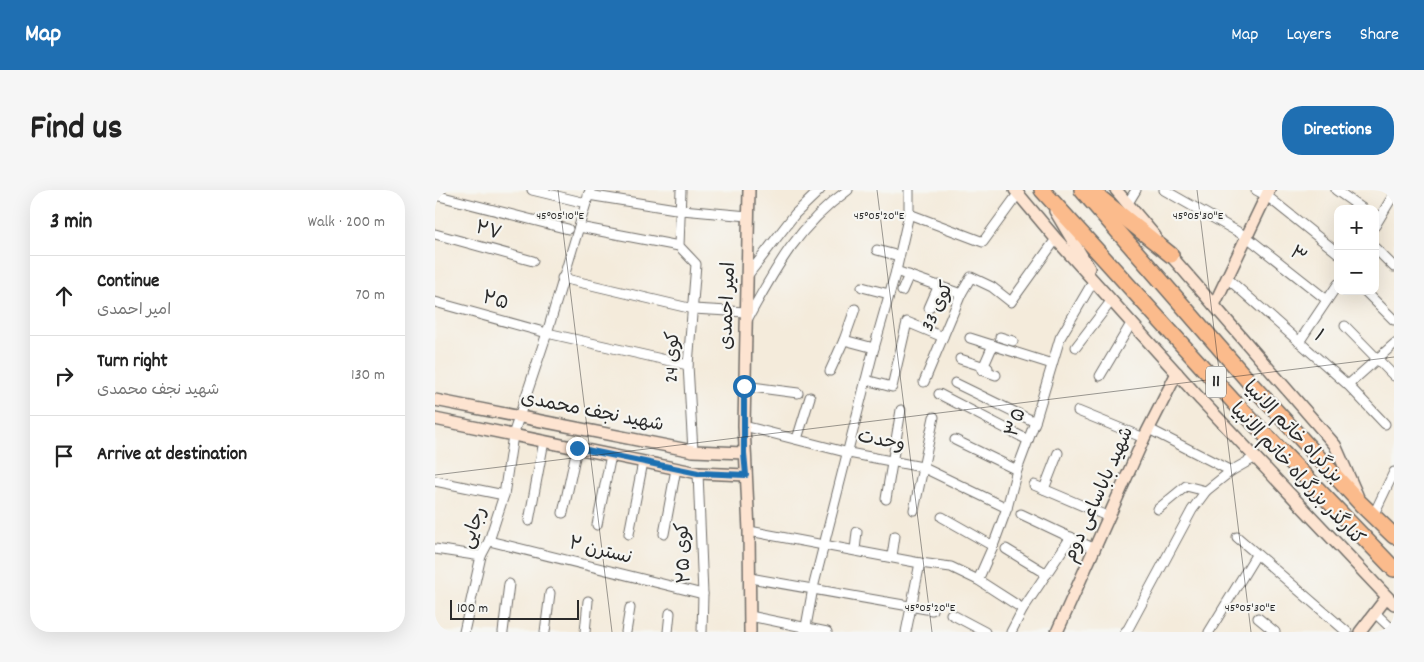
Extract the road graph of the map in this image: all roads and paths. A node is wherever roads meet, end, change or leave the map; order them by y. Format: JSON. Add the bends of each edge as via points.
{"nodes":[{"id":1,"x":532,"y":190,"type":"edge"},
{"id":2,"x":681,"y":190,"type":"edge"},
{"id":3,"x":749,"y":190,"type":"edge"},
{"id":4,"x":820,"y":190,"type":"edge"},
{"id":5,"x":848,"y":190,"type":"edge"},
{"id":6,"x":909,"y":190,"type":"edge"},
{"id":7,"x":1042,"y":190,"type":"edge"},
{"id":8,"x":1082,"y":190,"type":"edge"},
{"id":9,"x":1090,"y":190,"type":"edge"},
{"id":10,"x":1116,"y":190,"type":"edge"},
{"id":11,"x":1136,"y":190,"type":"edge"},
{"id":12,"x":1164,"y":190,"type":"edge"},
{"id":13,"x":1256,"y":190,"type":"edge"},
{"id":14,"x":1336,"y":190,"type":"edge"},
{"id":15,"x":1390,"y":190,"type":"edge"},
{"id":16,"x":1017,"y":192,"type":"edge"},
{"id":17,"x":1268,"y":193,"type":"edge"},
{"id":18,"x":1394,"y":194,"type":"edge"},
{"id":19,"x":435,"y":195,"type":"edge"},
{"id":20,"x":588,"y":196,"type":"edge"},
{"id":21,"x":1128,"y":203,"type":"junction"},
{"id":22,"x":1357,"y":205,"type":"edge"},
{"id":23,"x":682,"y":210,"type":"junction"},
{"id":24,"x":909,"y":214,"type":"junction"},
{"id":25,"x":749,"y":216,"type":"junction"},
{"id":26,"x":1379,"y":216,"type":"edge"},
{"id":27,"x":579,"y":227,"type":"junction"},
{"id":28,"x":568,"y":229,"type":"dead end"},
{"id":29,"x":435,"y":234,"type":"edge"},
{"id":30,"x":1247,"y":237,"type":"junction"},
{"id":31,"x":1056,"y":239,"type":"junction"},
{"id":32,"x":679,"y":246,"type":"junction"},
{"id":33,"x":877,"y":250,"type":"dead end"},
{"id":34,"x":1334,"y":250,"type":"edge"},
{"id":35,"x":1377,"y":250,"type":"edge"},
{"id":36,"x":1171,"y":255,"type":"junction"},
{"id":37,"x":899,"y":256,"type":"junction"},
{"id":38,"x":533,"y":261,"type":"dead end"},
{"id":39,"x":1394,"y":267,"type":"edge"},
{"id":40,"x":896,"y":271,"type":"junction"},
{"id":41,"x":909,"y":275,"type":"junction"},
{"id":42,"x":748,"y":276,"type":"junction"},
{"id":43,"x":562,"y":278,"type":"junction"},
{"id":44,"x":1227,"y":278,"type":"junction"},
{"id":45,"x":1098,"y":284,"type":"junction"},
{"id":46,"x":939,"y":285,"type":"junction"},
{"id":47,"x":862,"y":287,"type":"dead end"},
{"id":48,"x":1334,"y":290,"type":"edge"},
{"id":49,"x":902,"y":291,"type":"dead end"},
{"id":50,"x":889,"y":294,"type":"junction"},
{"id":51,"x":961,"y":294,"type":"junction"},
{"id":52,"x":1369,"y":295,"type":"edge"},
{"id":53,"x":1113,"y":300,"type":"junction"},
{"id":54,"x":1327,"y":300,"type":"junction"},
{"id":55,"x":435,"y":302,"type":"edge"},
{"id":56,"x":1214,"y":306,"type":"junction"},
{"id":57,"x":929,"y":308,"type":"dead end"},
{"id":58,"x":693,"y":309,"type":"junction"},
{"id":59,"x":855,"y":309,"type":"dead end"},
{"id":60,"x":746,"y":317,"type":"junction"},
{"id":61,"x":1394,"y":320,"type":"edge"},
{"id":62,"x":1132,"y":322,"type":"junction"},
{"id":63,"x":1345,"y":326,"type":"dead end"},
{"id":64,"x":547,"y":333,"type":"junction"},
{"id":65,"x":943,"y":337,"type":"junction"},
{"id":66,"x":970,"y":338,"type":"dead end"},
{"id":67,"x":844,"y":340,"type":"junction"},
{"id":68,"x":998,"y":341,"type":"junction"},
{"id":69,"x":1013,"y":341,"type":"dead end"},
{"id":70,"x":1299,"y":342,"type":"junction"},
{"id":71,"x":1394,"y":344,"type":"edge"},
{"id":72,"x":1077,"y":347,"type":"dead end"},
{"id":73,"x":874,"y":348,"type":"junction"},
{"id":74,"x":1377,"y":358,"type":"junction"},
{"id":75,"x":960,"y":359,"type":"dead end"},
{"id":76,"x":1052,"y":364,"type":"junction"},
{"id":77,"x":688,"y":365,"type":"junction"},
{"id":78,"x":985,"y":367,"type":"junction"},
{"id":79,"x":830,"y":371,"type":"dead end"},
{"id":80,"x":1177,"y":373,"type":"junction"},
{"id":81,"x":996,"y":375,"type":"dead end"},
{"id":82,"x":1100,"y":376,"type":"dead end"},
{"id":83,"x":1394,"y":376,"type":"edge"},
{"id":84,"x":866,"y":380,"type":"junction"},
{"id":85,"x":924,"y":382,"type":"dead end"},
{"id":86,"x":955,"y":383,"type":"dead end"},
{"id":87,"x":1348,"y":385,"type":"junction"},
{"id":88,"x":744,"y":386,"type":"junction"},
{"id":89,"x":798,"y":393,"type":"dead end"},
{"id":90,"x":939,"y":394,"type":"dead end"},
{"id":91,"x":810,"y":397,"type":"dead end"},
{"id":92,"x":435,"y":400,"type":"edge"},
{"id":93,"x":901,"y":410,"type":"dead end"},
{"id":94,"x":1078,"y":411,"type":"dead end"},
{"id":95,"x":519,"y":417,"type":"junction"},
{"id":96,"x":934,"y":417,"type":"dead end"},
{"id":97,"x":435,"y":419,"type":"edge"},
{"id":98,"x":1035,"y":422,"type":"junction"},
{"id":99,"x":1385,"y":424,"type":"dead end"},
{"id":100,"x":743,"y":426,"type":"junction"},
{"id":101,"x":1147,"y":433,"type":"junction"},
{"id":102,"x":513,"y":435,"type":"junction"},
{"id":103,"x":797,"y":439,"type":"junction"},
{"id":104,"x":955,"y":440,"type":"dead end"},
{"id":105,"x":1028,"y":440,"type":"junction"},
{"id":106,"x":544,"y":441,"type":"junction"},
{"id":107,"x":577,"y":448,"type":"junction"},
{"id":108,"x":693,"y":451,"type":"junction"},
{"id":109,"x":744,"y":453,"type":"junction"},
{"id":110,"x":849,"y":453,"type":"junction"},
{"id":111,"x":1059,"y":453,"type":"dead end"},
{"id":112,"x":611,"y":455,"type":"junction"},
{"id":113,"x":1254,"y":458,"type":"junction"},
{"id":114,"x":643,"y":462,"type":"junction"},
{"id":115,"x":893,"y":462,"type":"junction"},
{"id":116,"x":922,"y":467,"type":"junction"},
{"id":117,"x":676,"y":468,"type":"junction"},
{"id":118,"x":1017,"y":470,"type":"junction"},
{"id":119,"x":1231,"y":471,"type":"junction"},
{"id":120,"x":1394,"y":472,"type":"edge"},
{"id":121,"x":698,"y":473,"type":"junction"},
{"id":122,"x":746,"y":475,"type":"junction"},
{"id":123,"x":435,"y":482,"type":"edge"},
{"id":124,"x":1035,"y":485,"type":"dead end"},
{"id":125,"x":1044,"y":490,"type":"junction"},
{"id":126,"x":1206,"y":491,"type":"junction"},
{"id":127,"x":504,"y":495,"type":"junction"},
{"id":128,"x":886,"y":499,"type":"dead end"},
{"id":129,"x":1361,"y":504,"type":"junction"},
{"id":130,"x":1007,"y":508,"type":"junction"},
{"id":131,"x":1158,"y":509,"type":"dead end"},
{"id":132,"x":914,"y":510,"type":"dead end"},
{"id":133,"x":563,"y":513,"type":"dead end"},
{"id":134,"x":1021,"y":514,"type":"dead end"},
{"id":135,"x":1373,"y":516,"type":"junction"},
{"id":136,"x":942,"y":517,"type":"dead end"},
{"id":137,"x":1109,"y":517,"type":"junction"},
{"id":138,"x":529,"y":521,"type":"dead end"},
{"id":139,"x":597,"y":525,"type":"dead end"},
{"id":140,"x":749,"y":531,"type":"junction"},
{"id":141,"x":857,"y":532,"type":"dead end"},
{"id":142,"x":629,"y":534,"type":"dead end"},
{"id":143,"x":663,"y":534,"type":"dead end"},
{"id":144,"x":895,"y":536,"type":"dead end"},
{"id":145,"x":1394,"y":536,"type":"edge"},
{"id":146,"x":1071,"y":537,"type":"junction"},
{"id":147,"x":1237,"y":537,"type":"dead end"},
{"id":148,"x":489,"y":541,"type":"junction"},
{"id":149,"x":824,"y":545,"type":"junction"},
{"id":150,"x":993,"y":546,"type":"junction"},
{"id":151,"x":435,"y":549,"type":"edge"},
{"id":152,"x":1006,"y":549,"type":"dead end"},
{"id":153,"x":1095,"y":549,"type":"junction"},
{"id":154,"x":855,"y":550,"type":"junction"},
{"id":155,"x":1257,"y":554,"type":"junction"},
{"id":156,"x":481,"y":556,"type":"junction"},
{"id":157,"x":892,"y":556,"type":"junction"},
{"id":158,"x":920,"y":563,"type":"junction"},
{"id":159,"x":1394,"y":569,"type":"edge"},
{"id":160,"x":1047,"y":574,"type":"junction"},
{"id":161,"x":750,"y":578,"type":"junction"},
{"id":162,"x":978,"y":580,"type":"junction"},
{"id":163,"x":509,"y":584,"type":"dead end"},
{"id":164,"x":813,"y":588,"type":"junction"},
{"id":165,"x":550,"y":593,"type":"dead end"},
{"id":166,"x":703,"y":594,"type":"junction"},
{"id":167,"x":1391,"y":601,"type":"edge"},
{"id":168,"x":588,"y":602,"type":"dead end"},
{"id":169,"x":911,"y":606,"type":"junction"},
{"id":170,"x":630,"y":608,"type":"dead end"},
{"id":171,"x":1023,"y":609,"type":"junction"},
{"id":172,"x":933,"y":610,"type":"dead end"},
{"id":173,"x":670,"y":613,"type":"dead end"},
{"id":174,"x":1375,"y":613,"type":"junction"},
{"id":175,"x":951,"y":614,"type":"dead end"},
{"id":176,"x":750,"y":616,"type":"junction"},
{"id":177,"x":1258,"y":618,"type":"dead end"},
{"id":178,"x":805,"y":630,"type":"edge"},
{"id":179,"x":1394,"y":631,"type":"edge"},
{"id":180,"x":464,"y":632,"type":"edge"},
{"id":181,"x":503,"y":632,"type":"edge"},
{"id":182,"x":545,"y":632,"type":"edge"},
{"id":183,"x":585,"y":632,"type":"edge"},
{"id":184,"x":627,"y":632,"type":"edge"},
{"id":185,"x":668,"y":632,"type":"edge"},
{"id":186,"x":702,"y":632,"type":"edge"},
{"id":187,"x":750,"y":632,"type":"edge"},
{"id":188,"x":827,"y":632,"type":"edge"},
{"id":189,"x":906,"y":632,"type":"edge"},
{"id":190,"x":985,"y":632,"type":"edge"},
{"id":191,"x":1011,"y":632,"type":"edge"},
{"id":192,"x":1058,"y":632,"type":"edge"},
{"id":193,"x":1125,"y":632,"type":"edge"},
{"id":194,"x":1209,"y":632,"type":"edge"},
{"id":195,"x":1275,"y":632,"type":"edge"},
{"id":196,"x":1347,"y":632,"type":"edge"},
{"id":197,"x":1360,"y":632,"type":"edge"}],
"edges":[{"from":1,"to":20,"type":"street"},
{"from":2,"to":23,"type":"street"},
{"from":3,"to":25,"type":"main road","name":"امیر احمدی"},
{"from":4,"to":42,"type":"street","via":[[789,221]]},
{"from":5,"to":60,"type":"street","via":[[803,230]]},
{"from":6,"to":24,"type":"street"},
{"from":7,"to":45,"type":"main road"},
{"from":7,"to":159,"type":"highway","name":"بزرگراه خاتم الانبیا","number":"11","via":[[1234,402]]},
{"from":8,"to":129,"type":"highway","name":"بزرگراه خاتم الانبیا","number":"11","via":[[1251,384]]},
{"from":9,"to":36,"type":"highway"},
{"from":10,"to":21,"type":"main road","name":"کنارگذر بزرگراه خاتم الانبیا"},
{"from":11,"to":21,"type":"street"},
{"from":12,"to":30,"type":"street","name":"۳"},
{"from":13,"to":17,"type":"street"},
{"from":14,"to":22,"type":"street"},
{"from":15,"to":18,"type":"street"},
{"from":16,"to":24,"type":"street","via":[[983,242]]},
{"from":16,"to":31,"type":"main road","name":"کنارگذر بزرگراه خاتم الانبیا"},
{"from":17,"to":30,"type":"main road"},
{"from":17,"to":34,"type":"street"},
{"from":18,"to":26,"type":"street"},
{"from":19,"to":28,"type":"street"},
{"from":20,"to":23,"type":"street"},
{"from":20,"to":27,"type":"street","name":"رجایی"},
{"from":21,"to":36,"type":"main road","name":"کنارگذر بزرگراه خاتم الانبیا"},
{"from":23,"to":25,"type":"street"},
{"from":23,"to":32,"type":"street"},
{"from":24,"to":37,"type":"street"},
{"from":25,"to":42,"type":"main road","name":"امیر احمدی"},
{"from":27,"to":32,"type":"street"},
{"from":27,"to":43,"type":"street","name":"رجایی"},
{"from":29,"to":38,"type":"street","name":"۲۷"},
{"from":30,"to":44,"type":"main road"},
{"from":30,"to":54,"type":"street","name":"۳"},
{"from":31,"to":45,"type":"main road","name":"کنارگذر بزرگراه خاتم الانبیا"},
{"from":31,"to":51,"type":"street","name":"کوی 33","via":[[1011,302],[992,286],[971,277]]},
{"from":32,"to":58,"type":"street","name":"کوی 24","via":[[696,264]]},
{"from":33,"to":37,"type":"street"},
{"from":35,"to":39,"type":"street"},
{"from":36,"to":56,"type":"main road","name":"کنارگذر بزرگراه خاتم الانبیا"},
{"from":37,"to":40,"type":"street"},
{"from":40,"to":41,"type":"street"},
{"from":40,"to":50,"type":"street"},
{"from":41,"to":46,"type":"street"},
{"from":41,"to":49,"type":"street"},
{"from":42,"to":60,"type":"main road","name":"امیر احمدی"},
{"from":43,"to":58,"type":"street"},
{"from":43,"to":64,"type":"street","name":"رجایی"},
{"from":44,"to":56,"type":"main road"},
{"from":44,"to":70,"type":"street","name":"۱"},
{"from":45,"to":53,"type":"main road","name":"کنارگذر بزرگراه خاتم الانبیا"},
{"from":45,"to":76,"type":"street","name":"۳۵","via":[[1059,338]]},
{"from":46,"to":51,"type":"street"},
{"from":46,"to":57,"type":"street"},
{"from":47,"to":50,"type":"street"},
{"from":48,"to":54,"type":"street"},
{"from":50,"to":73,"type":"street"},
{"from":51,"to":65,"type":"street","name":"کوی 33"},
{"from":52,"to":61,"type":"street"},
{"from":53,"to":62,"type":"main road","name":"کنارگذر بزرگراه خاتم الانبیا"},
{"from":53,"to":72,"type":"street"},
{"from":54,"to":70,"type":"street"},
{"from":55,"to":64,"type":"street","name":"۲۵"},
{"from":56,"to":129,"type":"main road","name":"کنارگذر بزرگراه خاتم الانبیا","via":[[1335,445]]},
{"from":58,"to":60,"type":"street"},
{"from":58,"to":77,"type":"street","name":"کوی 24"},
{"from":59,"to":67,"type":"street"},
{"from":60,"to":88,"type":"main road","name":"امیر احمدی"},
{"from":62,"to":80,"type":"main road","name":"کنارگذر بزرگراه خاتم الانبیا"},
{"from":62,"to":82,"type":"street"},
{"from":63,"to":74,"type":"street"},
{"from":64,"to":77,"type":"street","name":"۲۵"},
{"from":64,"to":95,"type":"street","name":"رجایی"},
{"from":65,"to":84,"type":"street","via":[[907,322],[892,387]]},
{"from":65,"to":85,"type":"street","name":"کوی 33"},
{"from":66,"to":68,"type":"street"},
{"from":67,"to":73,"type":"street"},
{"from":67,"to":79,"type":"street"},
{"from":68,"to":69,"type":"street"},
{"from":68,"to":76,"type":"street"},
{"from":68,"to":78,"type":"street"},
{"from":70,"to":87,"type":"street","name":"۱"},
{"from":71,"to":74,"type":"street"},
{"from":73,"to":84,"type":"street"},
{"from":74,"to":83,"type":"street"},
{"from":74,"to":87,"type":"street"},
{"from":75,"to":78,"type":"street"},
{"from":76,"to":98,"type":"street","name":"۳۵"},
{"from":77,"to":108,"type":"street","name":"کوی 24"},
{"from":78,"to":81,"type":"street","via":[[982,370]]},
{"from":80,"to":101,"type":"main road","name":"شهید باباساعی دوم"},
{"from":80,"to":113,"type":"main road","name":"کنارگذر بزرگراه خاتم الانبیا"},
{"from":84,"to":110,"type":"street"},
{"from":86,"to":98,"type":"street"},
{"from":87,"to":99,"type":"street","name":"۱"},
{"from":88,"to":89,"type":"street"},
{"from":88,"to":100,"type":"main road","name":"امیر احمدی"},
{"from":90,"to":105,"type":"street"},
{"from":91,"to":103,"type":"street"},
{"from":92,"to":95,"type":"main road","name":"شهید نجف محمدی"},
{"from":93,"to":115,"type":"street"},
{"from":94,"to":101,"type":"street"},
{"from":95,"to":102,"type":"street","name":"رجایی"},
{"from":95,"to":108,"type":"main road","name":"شهید نجف محمدی"},
{"from":96,"to":116,"type":"street"},
{"from":97,"to":102,"type":"main road","name":"شهید نجف محمدی"},
{"from":98,"to":105,"type":"street","name":"۳۵"},
{"from":100,"to":103,"type":"street","name":"وحدت"},
{"from":100,"to":109,"type":"main road","name":"امیر احمدی"},
{"from":101,"to":119,"type":"street"},
{"from":101,"to":137,"type":"main road","name":"شهید باباساعی دوم"},
{"from":102,"to":106,"type":"main road","name":"شهید نجف محمدی"},
{"from":102,"to":127,"type":"street","name":"رجایی"},
{"from":103,"to":110,"type":"street","name":"وحدت"},
{"from":104,"to":118,"type":"street"},
{"from":105,"to":118,"type":"street","name":"۳۵"},
{"from":106,"to":107,"type":"main road","name":"شهید نجف محمدی"},
{"from":106,"to":138,"type":"street"},
{"from":107,"to":112,"type":"main road","name":"شهید نجف محمدی"},
{"from":107,"to":133,"type":"street"},
{"from":108,"to":109,"type":"main road","name":"شهید نجف محمدی"},
{"from":109,"to":122,"type":"main road","name":"امیر احمدی"},
{"from":110,"to":115,"type":"street","name":"وحدت"},
{"from":110,"to":149,"type":"street"},
{"from":111,"to":125,"type":"street"},
{"from":112,"to":114,"type":"main road","name":"شهید نجف محمدی"},
{"from":112,"to":139,"type":"street"},
{"from":113,"to":119,"type":"street"},
{"from":113,"to":167,"type":"main road","name":"کنارگذر بزرگراه خاتم الانبیا"},
{"from":114,"to":117,"type":"main road","name":"شهید نجف محمدی"},
{"from":114,"to":142,"type":"street"},
{"from":115,"to":116,"type":"street","name":"وحدت"},
{"from":115,"to":128,"type":"street"},
{"from":116,"to":130,"type":"street","name":"وحدت"},
{"from":116,"to":132,"type":"street"},
{"from":117,"to":121,"type":"main road","name":"شهید نجف محمدی"},
{"from":117,"to":143,"type":"street"},
{"from":118,"to":130,"type":"street","name":"۳۵"},
{"from":119,"to":126,"type":"street"},
{"from":120,"to":135,"type":"street"},
{"from":121,"to":122,"type":"main road","name":"شهید نجف محمدی"},
{"from":121,"to":166,"type":"street","name":"کوی ۲۵"},
{"from":122,"to":140,"type":"main road","name":"امیر احمدی"},
{"from":123,"to":127,"type":"street"},
{"from":124,"to":125,"type":"street"},
{"from":125,"to":137,"type":"street"},
{"from":126,"to":131,"type":"street","via":[[1186,486]]},
{"from":126,"to":193,"type":"street","via":[[1192,510]]},
{"from":127,"to":148,"type":"street","name":"رجایی"},
{"from":129,"to":135,"type":"highway","name":"بزرگراه خاتم الانبیا","number":"11"},
{"from":130,"to":150,"type":"street","name":"۳۵"},
{"from":134,"to":146,"type":"street"},
{"from":135,"to":145,"type":"highway","name":"بزرگراه خاتم الانبیا","number":"11"},
{"from":136,"to":150,"type":"street"},
{"from":137,"to":153,"type":"main road","name":"شهید باباساعی دوم"},
{"from":140,"to":149,"type":"street"},
{"from":140,"to":161,"type":"main road","name":"امیر احمدی"},
{"from":141,"to":154,"type":"street"},
{"from":144,"to":157,"type":"street"},
{"from":146,"to":153,"type":"street"},
{"from":146,"to":160,"type":"street"},
{"from":147,"to":155,"type":"street"},
{"from":148,"to":156,"type":"street","name":"رجایی"},
{"from":148,"to":166,"type":"street","name":"نسترن ۲"},
{"from":149,"to":154,"type":"street"},
{"from":149,"to":164,"type":"street"},
{"from":150,"to":162,"type":"street","name":"۳۵"},
{"from":151,"to":156,"type":"street"},
{"from":152,"to":160,"type":"street"},
{"from":153,"to":192,"type":"main road","name":"شهید باباساعی دوم"},
{"from":154,"to":157,"type":"street"},
{"from":155,"to":194,"type":"street"},
{"from":155,"to":196,"type":"street"},
{"from":156,"to":180,"type":"street","name":"رجایی"},
{"from":157,"to":158,"type":"street"},
{"from":158,"to":162,"type":"street","via":[[951,567]]},
{"from":158,"to":169,"type":"street"},
{"from":160,"to":171,"type":"street"},
{"from":161,"to":164,"type":"street"},
{"from":161,"to":176,"type":"main road","name":"امیر احمدی"},
{"from":162,"to":171,"type":"street"},
{"from":163,"to":181,"type":"street"},
{"from":164,"to":169,"type":"street"},
{"from":164,"to":178,"type":"street"},
{"from":165,"to":182,"type":"street"},
{"from":166,"to":186,"type":"street","name":"کوی ۲۵"},
{"from":167,"to":174,"type":"main road"},
{"from":168,"to":183,"type":"street"},
{"from":169,"to":172,"type":"street"},
{"from":169,"to":189,"type":"street"},
{"from":170,"to":184,"type":"street"},
{"from":171,"to":191,"type":"street"},
{"from":173,"to":185,"type":"street"},
{"from":174,"to":179,"type":"street"},
{"from":174,"to":197,"type":"main road"},
{"from":175,"to":190,"type":"street"},
{"from":176,"to":178,"type":"street"},
{"from":176,"to":187,"type":"main road","name":"امیر احمدی"},
{"from":177,"to":195,"type":"street"},
{"from":178,"to":188,"type":"street"}]}
